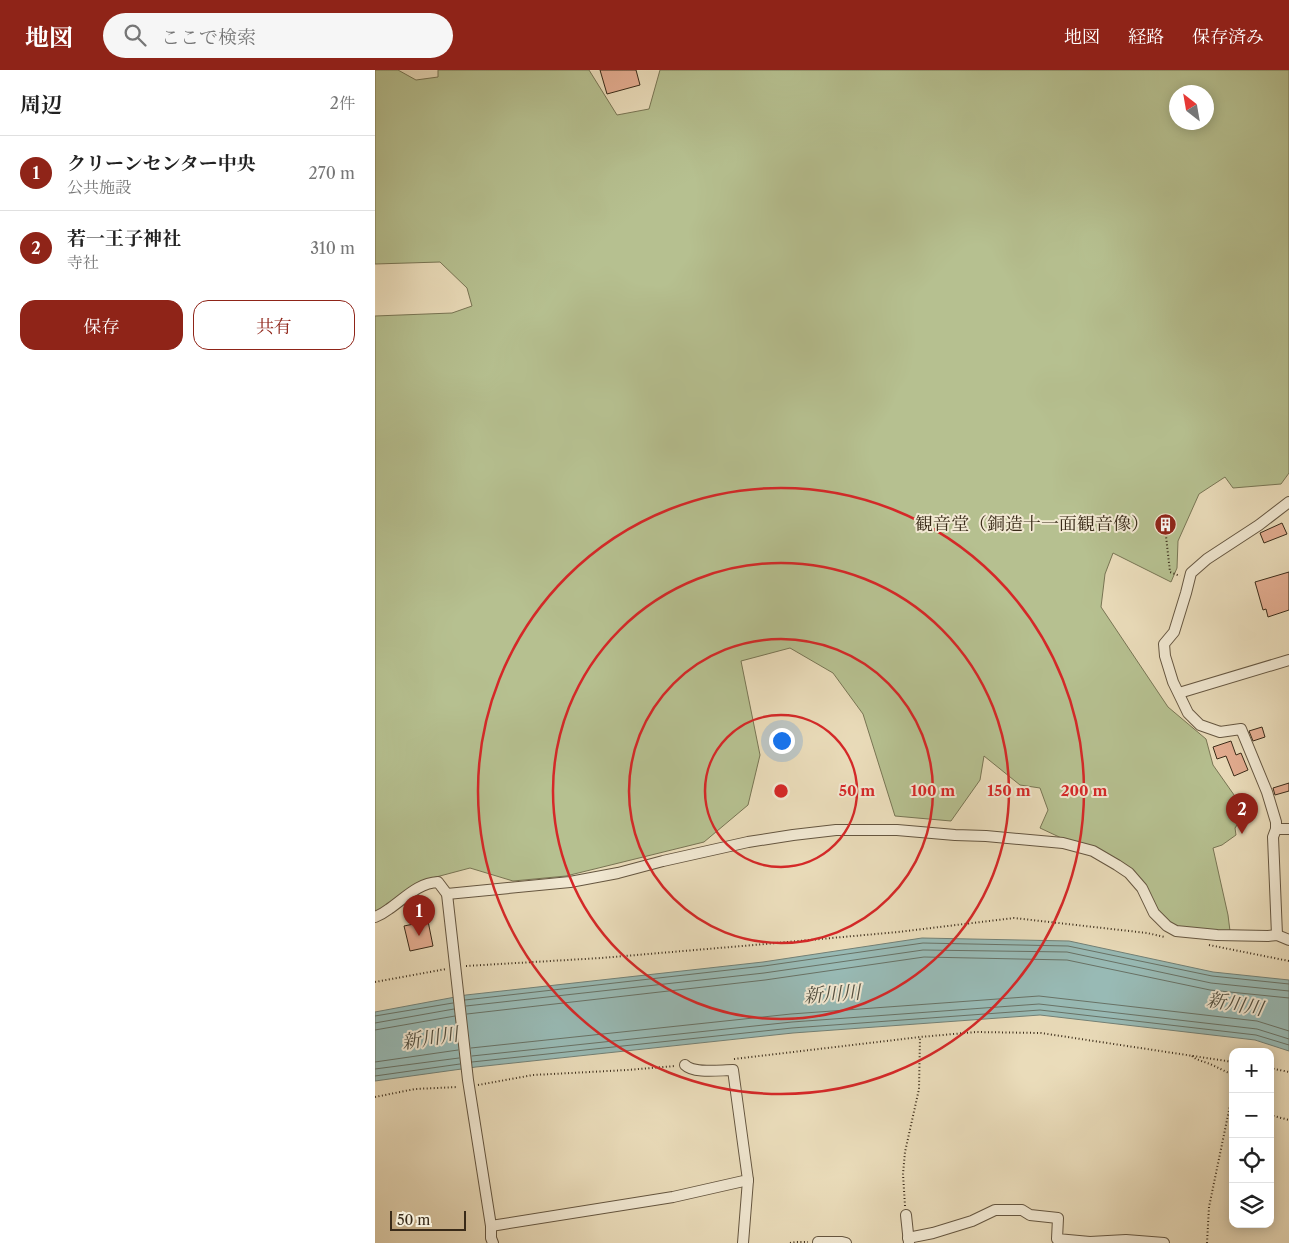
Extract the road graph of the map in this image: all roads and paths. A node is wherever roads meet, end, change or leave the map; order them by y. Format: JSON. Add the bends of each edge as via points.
{"nodes":[{"id":1,"x":1289,"y":502,"type":"edge"},
{"id":2,"x":1165,"y":526,"type":"dead end"},
{"id":3,"x":1189,"y":579,"type":"junction"},
{"id":4,"x":1289,"y":660,"type":"edge"},
{"id":5,"x":1179,"y":693,"type":"junction"},
{"id":6,"x":1276,"y":829,"type":"junction"},
{"id":7,"x":1289,"y":829,"type":"edge"},
{"id":8,"x":447,"y":894,"type":"junction"},
{"id":9,"x":375,"y":917,"type":"edge"},
{"id":10,"x":1277,"y":935,"type":"junction"},
{"id":11,"x":1166,"y":937,"type":"dead end"},
{"id":12,"x":1289,"y":940,"type":"edge"},
{"id":13,"x":1205,"y":944,"type":"dead end"},
{"id":14,"x":1289,"y":960,"type":"edge"},
{"id":15,"x":455,"y":967,"type":"junction"},
{"id":16,"x":375,"y":982,"type":"edge"},
{"id":17,"x":920,"y":1037,"type":"junction"},
{"id":18,"x":1191,"y":1055,"type":"junction"},
{"id":19,"x":730,"y":1060,"type":"dead end"},
{"id":20,"x":1229,"y":1061,"type":"edge"},
{"id":21,"x":685,"y":1065,"type":"joint"},
{"id":22,"x":1274,"y":1069,"type":"edge"},
{"id":23,"x":1229,"y":1072,"type":"edge"},
{"id":24,"x":1289,"y":1072,"type":"edge"},
{"id":25,"x":468,"y":1083,"type":"junction"},
{"id":26,"x":1233,"y":1093,"type":"edge"},
{"id":27,"x":375,"y":1097,"type":"edge"},
{"id":28,"x":1228,"y":1114,"type":"joint"},
{"id":29,"x":1274,"y":1116,"type":"edge"},
{"id":30,"x":1289,"y":1120,"type":"edge"},
{"id":31,"x":748,"y":1180,"type":"junction"},
{"id":32,"x":906,"y":1215,"type":"joint"},
{"id":33,"x":491,"y":1226,"type":"junction"},
{"id":34,"x":909,"y":1240,"type":"edge"},
{"id":35,"x":818,"y":1242,"type":"edge"},
{"id":36,"x":493,"y":1243,"type":"edge"},
{"id":37,"x":743,"y":1243,"type":"edge"},
{"id":38,"x":790,"y":1243,"type":"edge"},
{"id":39,"x":846,"y":1243,"type":"edge"},
{"id":40,"x":1164,"y":1243,"type":"edge"},
{"id":41,"x":1207,"y":1243,"type":"edge"}],
"edges":[{"from":1,"to":3,"type":"street","via":[[1207,559],[1191,573]]},
{"from":2,"to":3,"type":"path","via":[[1170,572]]},
{"from":3,"to":5,"type":"street","via":[[1174,632],[1164,644],[1165,656]]},
{"from":4,"to":5,"type":"street"},
{"from":5,"to":6,"type":"street","via":[[1188,714],[1200,725],[1220,732],[1241,729],[1267,792]]},
{"from":6,"to":7,"type":"street"},
{"from":6,"to":10,"type":"street","via":[[1273,837]]},
{"from":8,"to":9,"type":"street","via":[[438,882],[429,883]]},
{"from":8,"to":10,"type":"street","via":[[570,882],[793,835],[836,830],[897,830],[1063,843],[1093,851],[1129,874],[1142,888],[1154,913],[1176,931]]},
{"from":8,"to":15,"type":"street"},
{"from":10,"to":12,"type":"street"},
{"from":11,"to":15,"type":"path","via":[[1014,918],[754,946]]},
{"from":13,"to":14,"type":"path"},
{"from":15,"to":16,"type":"path"},
{"from":15,"to":25,"type":"street"},
{"from":17,"to":18,"type":"path","via":[[975,1032],[1041,1033]]},
{"from":17,"to":19,"type":"path"},
{"from":17,"to":32,"type":"path","via":[[919,1089],[903,1174]]},
{"from":18,"to":20,"type":"path"},
{"from":18,"to":23,"type":"path"},
{"from":21,"to":25,"type":"path","via":[[533,1074]]},
{"from":21,"to":31,"type":"street","via":[[701,1071],[733,1070]]},
{"from":22,"to":24,"type":"path"},
{"from":25,"to":27,"type":"path"},
{"from":25,"to":33,"type":"street"},
{"from":26,"to":28,"type":"path"},
{"from":28,"to":41,"type":"path","via":[[1209,1207]]},
{"from":29,"to":30,"type":"path"},
{"from":31,"to":33,"type":"street","via":[[673,1197]]},
{"from":31,"to":37,"type":"street"},
{"from":32,"to":34,"type":"street"},
{"from":33,"to":36,"type":"street"},
{"from":34,"to":40,"type":"street","via":[[972,1221],[995,1210],[1021,1210],[1030,1215],[1058,1218],[1057,1240]]},
{"from":35,"to":38,"type":"path"},
{"from":35,"to":39,"type":"street"}]}
